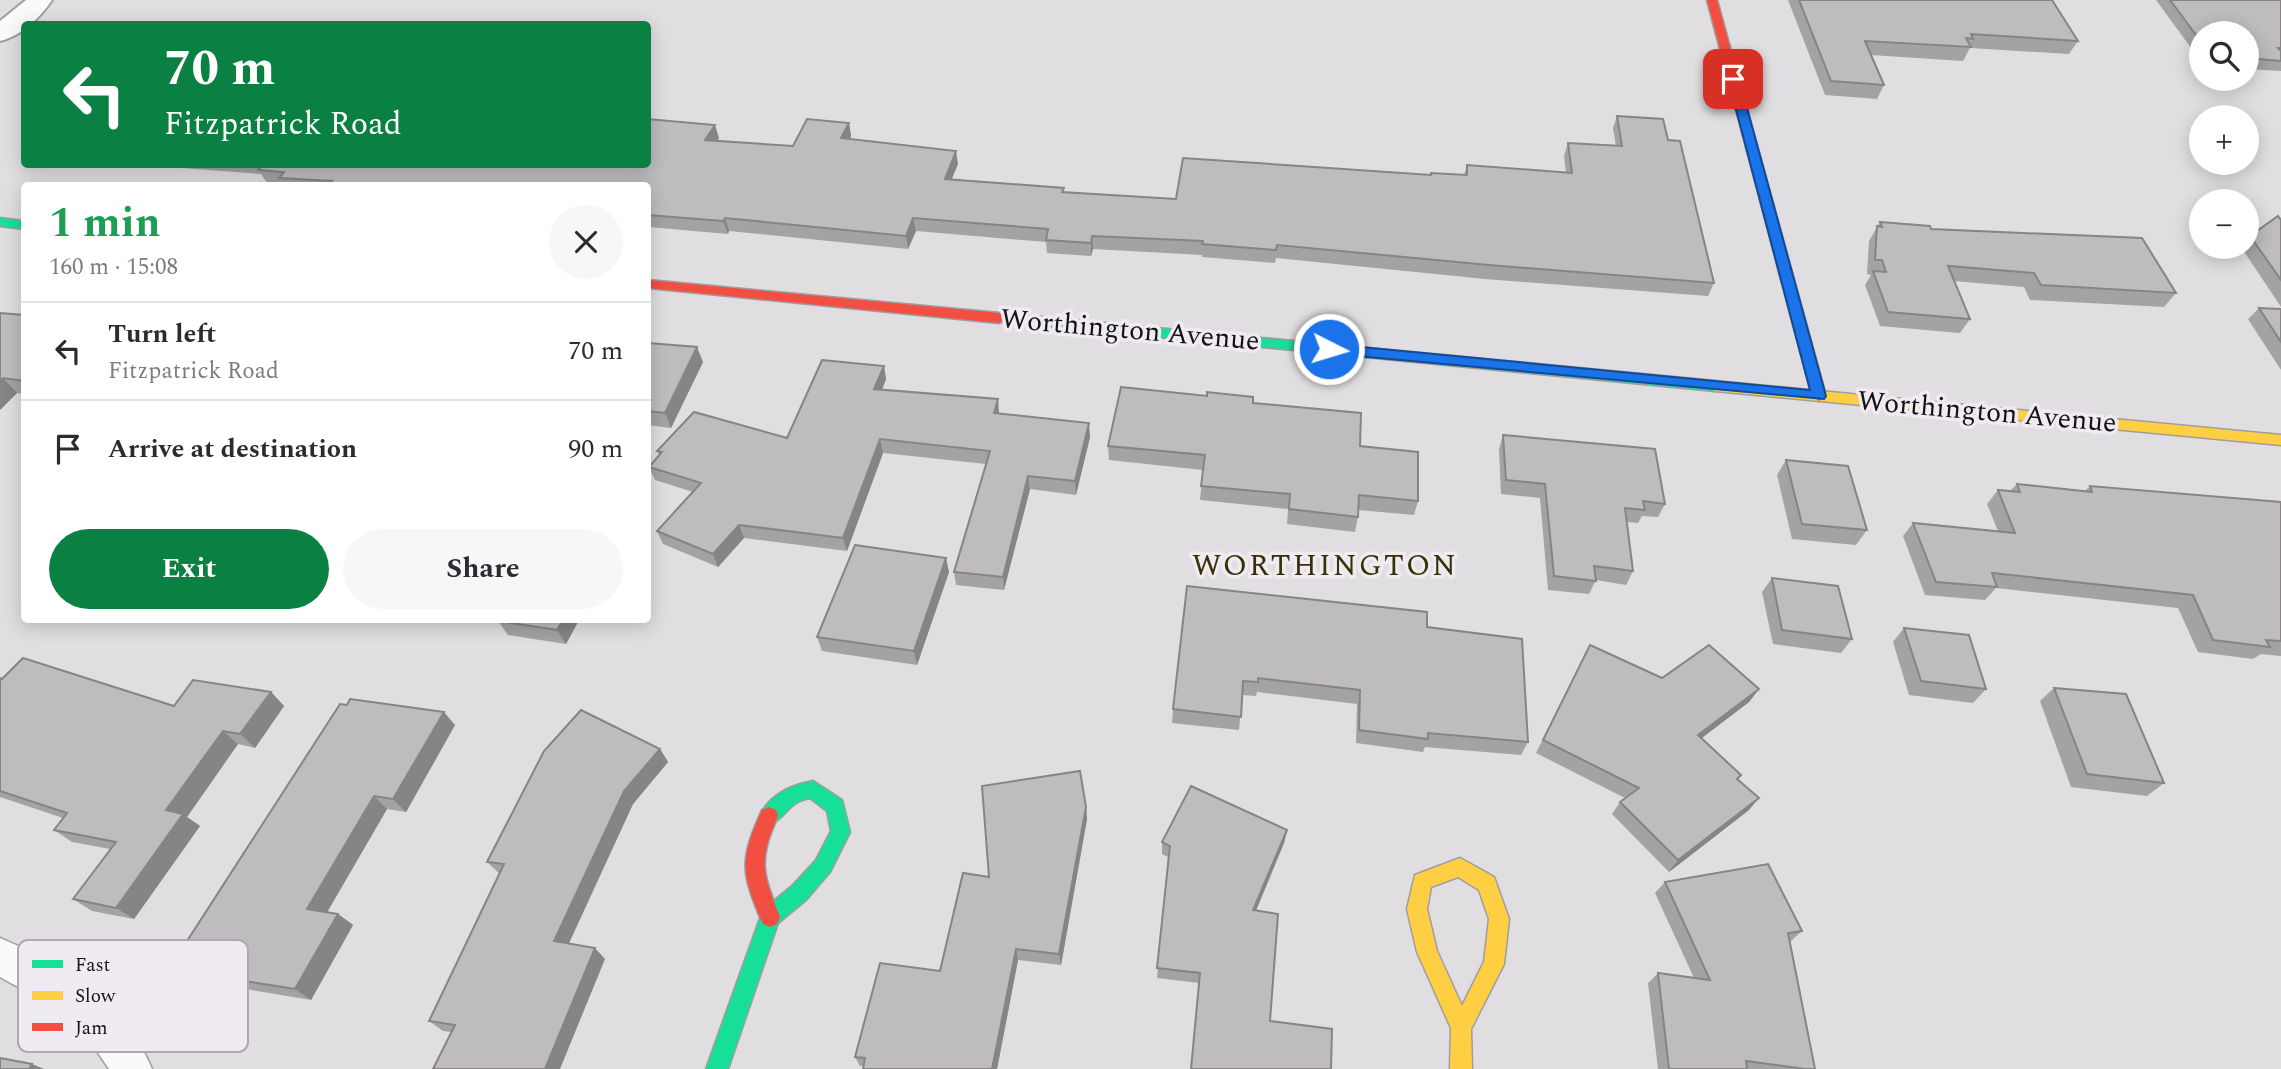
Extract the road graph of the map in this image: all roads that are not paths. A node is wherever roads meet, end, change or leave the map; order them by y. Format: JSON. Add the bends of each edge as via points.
{"nodes":[{"id":1,"x":39,"y":0,"type":"edge"},
{"id":2,"x":1712,"y":0,"type":"edge"},
{"id":3,"x":0,"y":33,"type":"edge"},
{"id":4,"x":0,"y":222,"type":"edge"},
{"id":5,"x":21,"y":225,"type":"edge"},
{"id":6,"x":651,"y":284,"type":"edge"},
{"id":7,"x":1819,"y":396,"type":"junction"},
{"id":8,"x":2281,"y":440,"type":"edge"},
{"id":9,"x":770,"y":917,"type":"junction"},
{"id":10,"x":0,"y":957,"type":"edge"},
{"id":11,"x":18,"y":967,"type":"edge"},
{"id":12,"x":1461,"y":1028,"type":"junction"},
{"id":13,"x":121,"y":1052,"type":"edge"},
{"id":14,"x":132,"y":1069,"type":"edge"},
{"id":15,"x":717,"y":1069,"type":"edge"},
{"id":16,"x":1461,"y":1069,"type":"edge"}],
"edges":[{"from":1,"to":3,"type":"street"},
{"from":2,"to":7,"type":"street"},
{"from":4,"to":5,"type":"street"},
{"from":6,"to":7,"type":"street","name":"Worthington Avenue"},
{"from":7,"to":8,"type":"street","name":"Worthington Avenue"},
{"from":9,"to":9,"type":"street","via":[[822,866],[841,832],[835,806],[813,789],[792,793],[771,812],[757,842],[752,872]]},
{"from":9,"to":15,"type":"street"},
{"from":10,"to":11,"type":"lane"},
{"from":12,"to":12,"type":"street","via":[[1494,964],[1499,919],[1487,884],[1460,867],[1422,881],[1417,909],[1427,952]]},
{"from":12,"to":16,"type":"street"},
{"from":13,"to":14,"type":"lane"}]}
